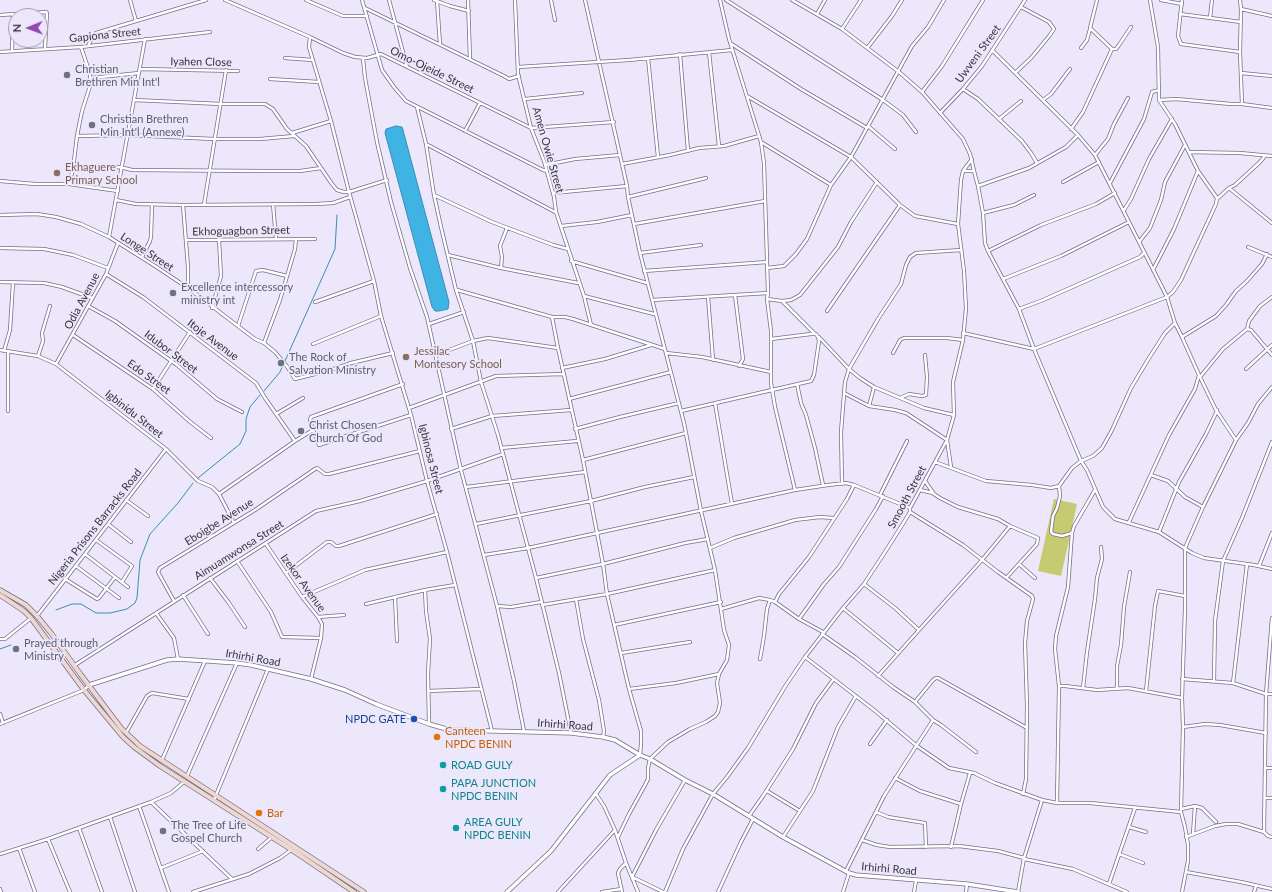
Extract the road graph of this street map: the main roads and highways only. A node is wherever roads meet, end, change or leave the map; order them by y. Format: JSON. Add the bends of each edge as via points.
{"nodes":[{"id":1,"x":0,"y":590,"type":"edge"},
{"id":2,"x":0,"y":596,"type":"edge"},
{"id":3,"x":214,"y":798,"type":"junction"},
{"id":4,"x":354,"y":892,"type":"edge"},
{"id":5,"x":364,"y":892,"type":"edge"}],
"edges":[{"from":1,"to":3,"type":"main road","via":[[26,605],[37,616],[126,734]]},
{"from":2,"to":3,"type":"main road","via":[[31,618],[84,690],[123,737],[184,781]]},
{"from":3,"to":4,"type":"main road"},
{"from":3,"to":5,"type":"main road","via":[[294,845]]}]}
